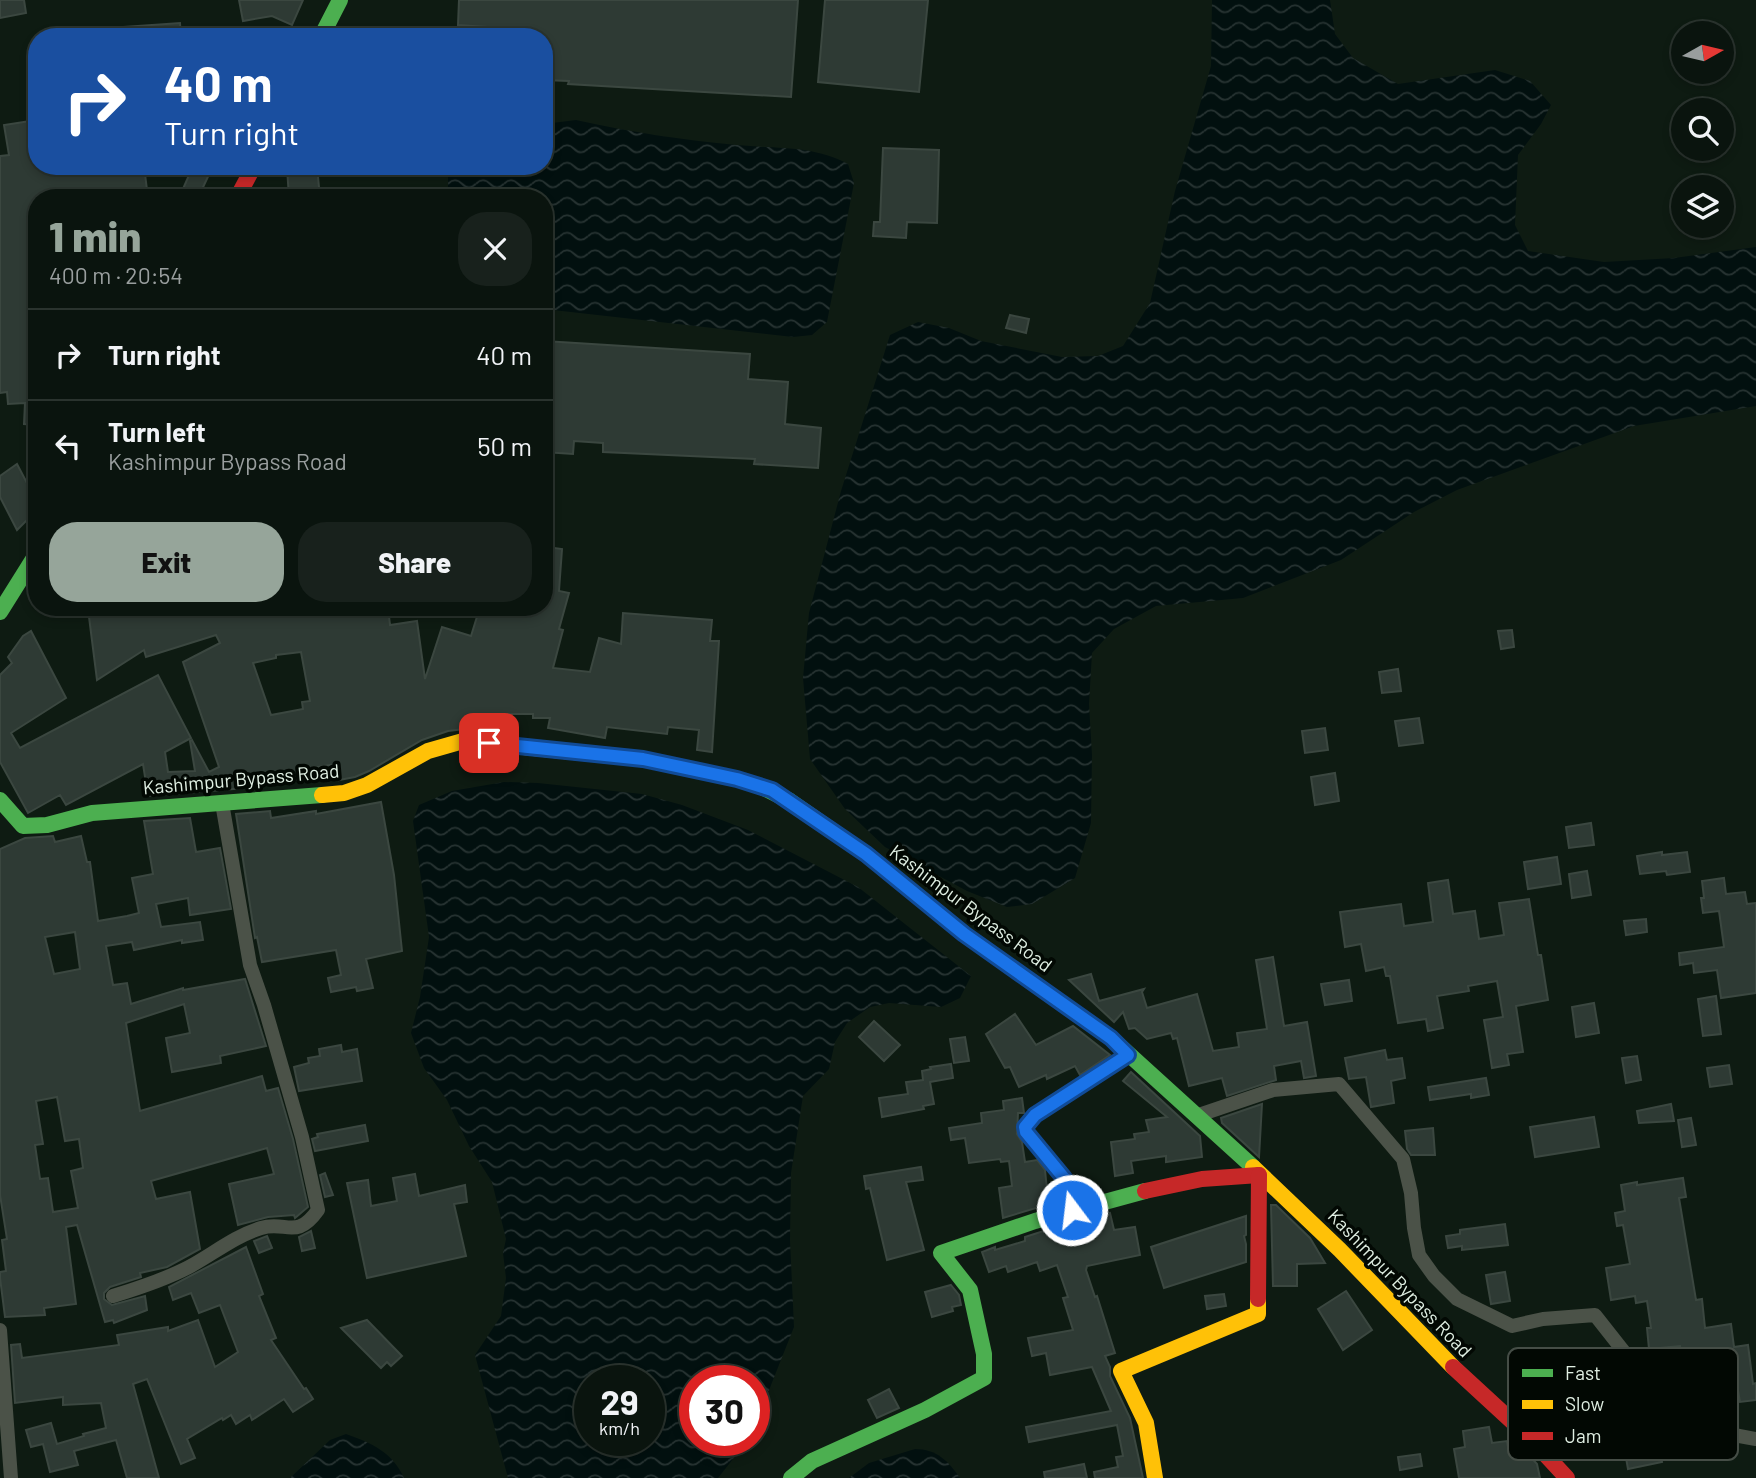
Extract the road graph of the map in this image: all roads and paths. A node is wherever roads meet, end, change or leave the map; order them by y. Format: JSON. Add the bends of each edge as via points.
{"nodes":[{"id":1,"x":340,"y":0,"type":"edge"},
{"id":2,"x":326,"y":28,"type":"edge"},
{"id":3,"x":28,"y":567,"type":"edge"},
{"id":4,"x":0,"y":612,"type":"edge"},
{"id":5,"x":0,"y":800,"type":"edge"},
{"id":6,"x":222,"y":803,"type":"junction"},
{"id":7,"x":1128,"y":1055,"type":"junction"},
{"id":8,"x":1196,"y":1116,"type":"junction"},
{"id":9,"x":1259,"y":1175,"type":"junction"},
{"id":10,"x":1072,"y":1210,"type":"junction"},
{"id":11,"x":113,"y":1296,"type":"dead end"},
{"id":12,"x":0,"y":1330,"type":"edge"},
{"id":13,"x":1621,"y":1348,"type":"edge"},
{"id":14,"x":2,"y":1378,"type":"edge"},
{"id":15,"x":1508,"y":1418,"type":"edge"},
{"id":16,"x":1738,"y":1436,"type":"edge"},
{"id":17,"x":1756,"y":1439,"type":"edge"},
{"id":18,"x":1550,"y":1460,"type":"edge"},
{"id":19,"x":11,"y":1478,"type":"edge"},
{"id":20,"x":790,"y":1478,"type":"edge"},
{"id":21,"x":1155,"y":1478,"type":"edge"},
{"id":22,"x":1567,"y":1478,"type":"edge"}],
"edges":[{"from":1,"to":2,"type":"main road"},
{"from":3,"to":4,"type":"main road"},
{"from":5,"to":6,"type":"main road","name":"Kashimpur Bypass Road","via":[[23,827],[92,813]]},
{"from":6,"to":7,"type":"main road","name":"Kashimpur Bypass Road","via":[[344,793],[372,784],[436,747],[463,741],[643,759],[737,779],[772,790],[866,854],[964,934],[1111,1038]]},
{"from":6,"to":11,"type":"street","via":[[250,965],[302,1138],[318,1210],[297,1229],[264,1227],[187,1268]]},
{"from":7,"to":8,"type":"main road","name":"Kashimpur Bypass Road"},
{"from":7,"to":10,"type":"street","via":[[1035,1115],[1025,1127],[1064,1178]]},
{"from":8,"to":9,"type":"main road","name":"Kashimpur Bypass Road"},
{"from":8,"to":13,"type":"street","via":[[1273,1090],[1339,1084],[1403,1159],[1419,1255],[1457,1299],[1512,1326],[1595,1315]]},
{"from":9,"to":10,"type":"main road","via":[[1196,1180]]},
{"from":9,"to":15,"type":"main road","name":"Kashimpur Bypass Road"},
{"from":9,"to":21,"type":"main road","via":[[1258,1314],[1121,1371],[1146,1423]]},
{"from":10,"to":20,"type":"main road","via":[[941,1253],[970,1290],[984,1354],[984,1378],[811,1461]]},
{"from":12,"to":14,"type":"street"},
{"from":14,"to":19,"type":"street"},
{"from":16,"to":17,"type":"street"},
{"from":18,"to":22,"type":"main road","name":"Kashimpur Bypass Road"}]}
